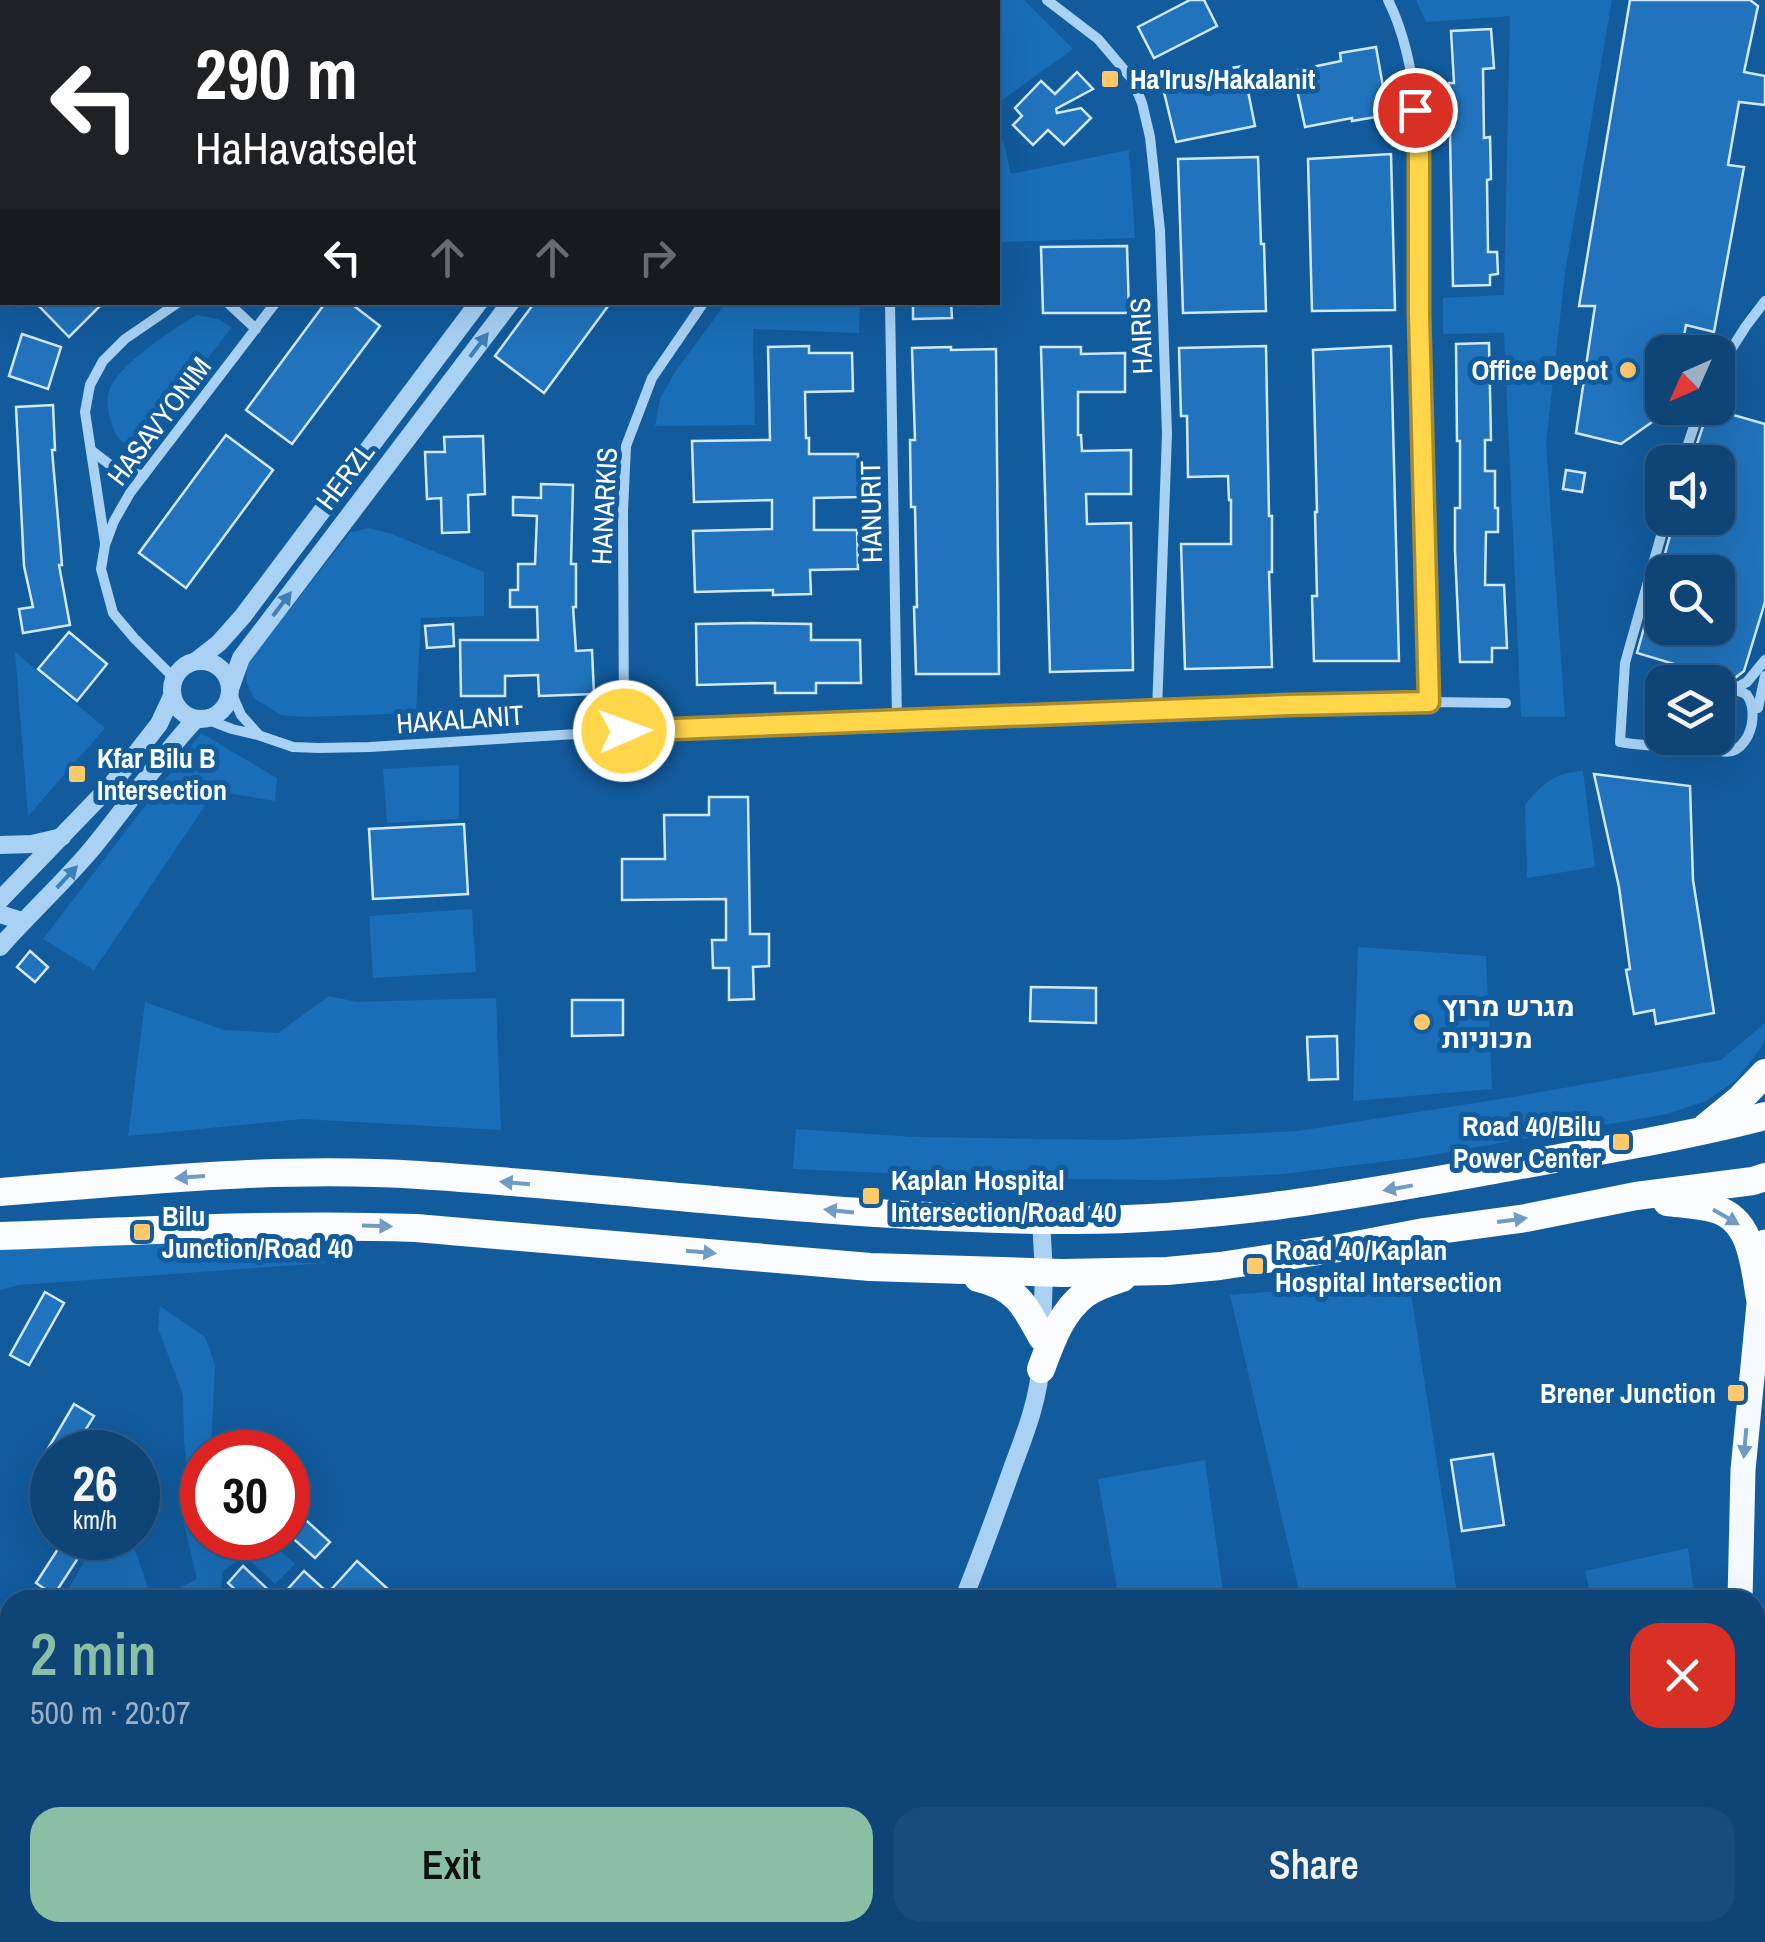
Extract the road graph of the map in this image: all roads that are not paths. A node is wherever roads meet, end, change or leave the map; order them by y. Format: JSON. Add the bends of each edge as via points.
{"nodes":[{"id":1,"x":1047,"y":0,"type":"edge"},
{"id":2,"x":1388,"y":0,"type":"edge"},
{"id":3,"x":1765,"y":302,"type":"edge"},
{"id":4,"x":175,"y":305,"type":"edge"},
{"id":5,"x":230,"y":305,"type":"edge"},
{"id":6,"x":274,"y":305,"type":"edge"},
{"id":7,"x":477,"y":305,"type":"edge"},
{"id":8,"x":509,"y":305,"type":"edge"},
{"id":9,"x":702,"y":305,"type":"edge"},
{"id":10,"x":890,"y":305,"type":"edge"},
{"id":11,"x":256,"y":329,"type":"junction"},
{"id":12,"x":1735,"y":343,"type":"edge"},
{"id":13,"x":91,"y":450,"type":"junction"},
{"id":14,"x":143,"y":476,"type":"junction"},
{"id":15,"x":1661,"y":535,"type":"edge"},
{"id":16,"x":105,"y":545,"type":"junction"},
{"id":17,"x":1765,"y":660,"type":"edge"},
{"id":18,"x":196,"y":661,"type":"junction"},
{"id":19,"x":1765,"y":676,"type":"edge"},
{"id":20,"x":174,"y":687,"type":"junction"},
{"id":21,"x":231,"y":689,"type":"junction"},
{"id":22,"x":1735,"y":689,"type":"edge"},
{"id":23,"x":1735,"y":690,"type":"edge"},
{"id":24,"x":1429,"y":702,"type":"junction"},
{"id":25,"x":1506,"y":703,"type":"dead end"},
{"id":26,"x":1758,"y":708,"type":"junction"},
{"id":27,"x":1157,"y":711,"type":"junction"},
{"id":28,"x":201,"y":719,"type":"junction"},
{"id":29,"x":897,"y":721,"type":"junction"},
{"id":30,"x":624,"y":731,"type":"junction"},
{"id":31,"x":258,"y":735,"type":"junction"},
{"id":32,"x":1645,"y":744,"type":"edge"},
{"id":33,"x":1735,"y":751,"type":"edge"},
{"id":34,"x":63,"y":837,"type":"junction"},
{"id":35,"x":0,"y":845,"type":"edge"},
{"id":36,"x":3,"y":892,"type":"edge"},
{"id":37,"x":0,"y":914,"type":"edge"},
{"id":38,"x":22,"y":921,"type":"junction"},
{"id":39,"x":0,"y":947,"type":"edge"},
{"id":40,"x":1765,"y":1073,"type":"edge"},
{"id":41,"x":1765,"y":1116,"type":"edge"},
{"id":42,"x":1700,"y":1132,"type":"junction"},
{"id":43,"x":1765,"y":1178,"type":"edge"},
{"id":44,"x":0,"y":1184,"type":"edge"},
{"id":45,"x":57,"y":1188,"type":"junction"},
{"id":46,"x":0,"y":1192,"type":"edge"},
{"id":47,"x":1636,"y":1196,"type":"junction"},
{"id":48,"x":1041,"y":1220,"type":"junction"},
{"id":49,"x":0,"y":1236,"type":"edge"},
{"id":50,"x":1765,"y":1242,"type":"edge"},
{"id":51,"x":947,"y":1271,"type":"junction"},
{"id":52,"x":1139,"y":1272,"type":"junction"},
{"id":53,"x":1044,"y":1273,"type":"junction"},
{"id":54,"x":1760,"y":1298,"type":"junction"},
{"id":55,"x":1042,"y":1337,"type":"junction"},
{"id":56,"x":1041,"y":1369,"type":"junction"},
{"id":57,"x":967,"y":1590,"type":"edge"},
{"id":58,"x":1740,"y":1590,"type":"edge"}],
"edges":[{"from":1,"to":27,"type":"street","name":"HAIRIS","via":[[1098,38],[1132,79],[1150,137],[1168,434]]},
{"from":2,"to":24,"type":"street","via":[[1405,43],[1419,140]]},
{"from":3,"to":12,"type":"street"},
{"from":4,"to":13,"type":"street","name":"HASAVYONIM","via":[[103,361],[85,412]]},
{"from":5,"to":11,"type":"street"},
{"from":6,"to":11,"type":"street","name":"HASAVYONIM"},
{"from":7,"to":18,"type":"street","name":"HERZL","via":[[243,616]]},
{"from":21,"to":8,"type":"street","name":"HERZL","one_way":true,"via":[[241,658]]},
{"from":9,"to":30,"type":"street","name":"HANARKIS","via":[[652,378],[626,446]]},
{"from":10,"to":29,"type":"street","name":"HANURIT"},
{"from":11,"to":14,"type":"street","name":"HASAVYONIM"},
{"from":13,"to":14,"type":"street"},
{"from":13,"to":16,"type":"street","name":"HASAVYONIM"},
{"from":14,"to":16,"type":"street","name":"HASAVYONIM"},
{"from":15,"to":32,"type":"street","via":[[1625,663],[1620,742]]},
{"from":16,"to":20,"type":"street","name":"HASAVYONIM","via":[[102,569],[113,613]]},
{"from":17,"to":22,"type":"street"},
{"from":18,"to":20,"type":"street","via":[[182,668]]},
{"from":18,"to":21,"type":"street","via":[[214,664]]},
{"from":19,"to":26,"type":"street"},
{"from":20,"to":28,"type":"street","via":[[180,711]]},
{"from":20,"to":34,"type":"street","via":[[143,746]]},
{"from":21,"to":28,"type":"street","via":[[224,710]]},
{"from":21,"to":31,"type":"street"},
{"from":23,"to":26,"type":"street"},
{"from":24,"to":25,"type":"street","name":"HAKALANIT"},
{"from":24,"to":27,"type":"street","name":"HAKALANIT"},
{"from":26,"to":33,"type":"street","via":[[1760,729]]},
{"from":27,"to":29,"type":"street","name":"HAKALANIT"},
{"from":28,"to":31,"type":"street","name":"HAKALANIT"},
{"from":38,"to":28,"type":"street","one_way":true},
{"from":29,"to":30,"type":"street","name":"HAKALANIT"},
{"from":30,"to":31,"type":"street","name":"HAKALANIT","via":[[370,748],[293,746]]},
{"from":34,"to":35,"type":"street"},
{"from":34,"to":36,"type":"street"},
{"from":36,"to":38,"type":"street"},
{"from":37,"to":38,"type":"street"},
{"from":38,"to":39,"type":"street"},
{"from":40,"to":42,"type":"highway"},
{"from":41,"to":42,"type":"highway"},
{"from":42,"to":48,"type":"highway","one_way":true,"via":[[1341,1197],[1151,1218]]},
{"from":43,"to":47,"type":"highway"},
{"from":44,"to":45,"type":"highway"},
{"from":45,"to":46,"type":"highway"},
{"from":48,"to":45,"type":"highway","one_way":true,"via":[[874,1214],[370,1173],[220,1175]]},
{"from":52,"to":47,"type":"highway","one_way":true,"via":[[1296,1256]]},
{"from":47,"to":54,"type":"highway","one_way":true,"via":[[1719,1210],[1735,1221],[1744,1230]]},
{"from":48,"to":53,"type":"street"},
{"from":49,"to":51,"type":"highway","one_way":true,"via":[[369,1226]]},
{"from":50,"to":54,"type":"main road"},
{"from":51,"to":53,"type":"highway"},
{"from":51,"to":55,"type":"highway","via":[[1013,1293]]},
{"from":52,"to":53,"type":"highway"},
{"from":52,"to":56,"type":"highway","via":[[1085,1294],[1058,1327]]},
{"from":53,"to":55,"type":"street"},
{"from":54,"to":58,"type":"main road","one_way":true,"via":[[1743,1470]]},
{"from":55,"to":56,"type":"street"},
{"from":56,"to":57,"type":"street","via":[[1025,1434]]}]}
